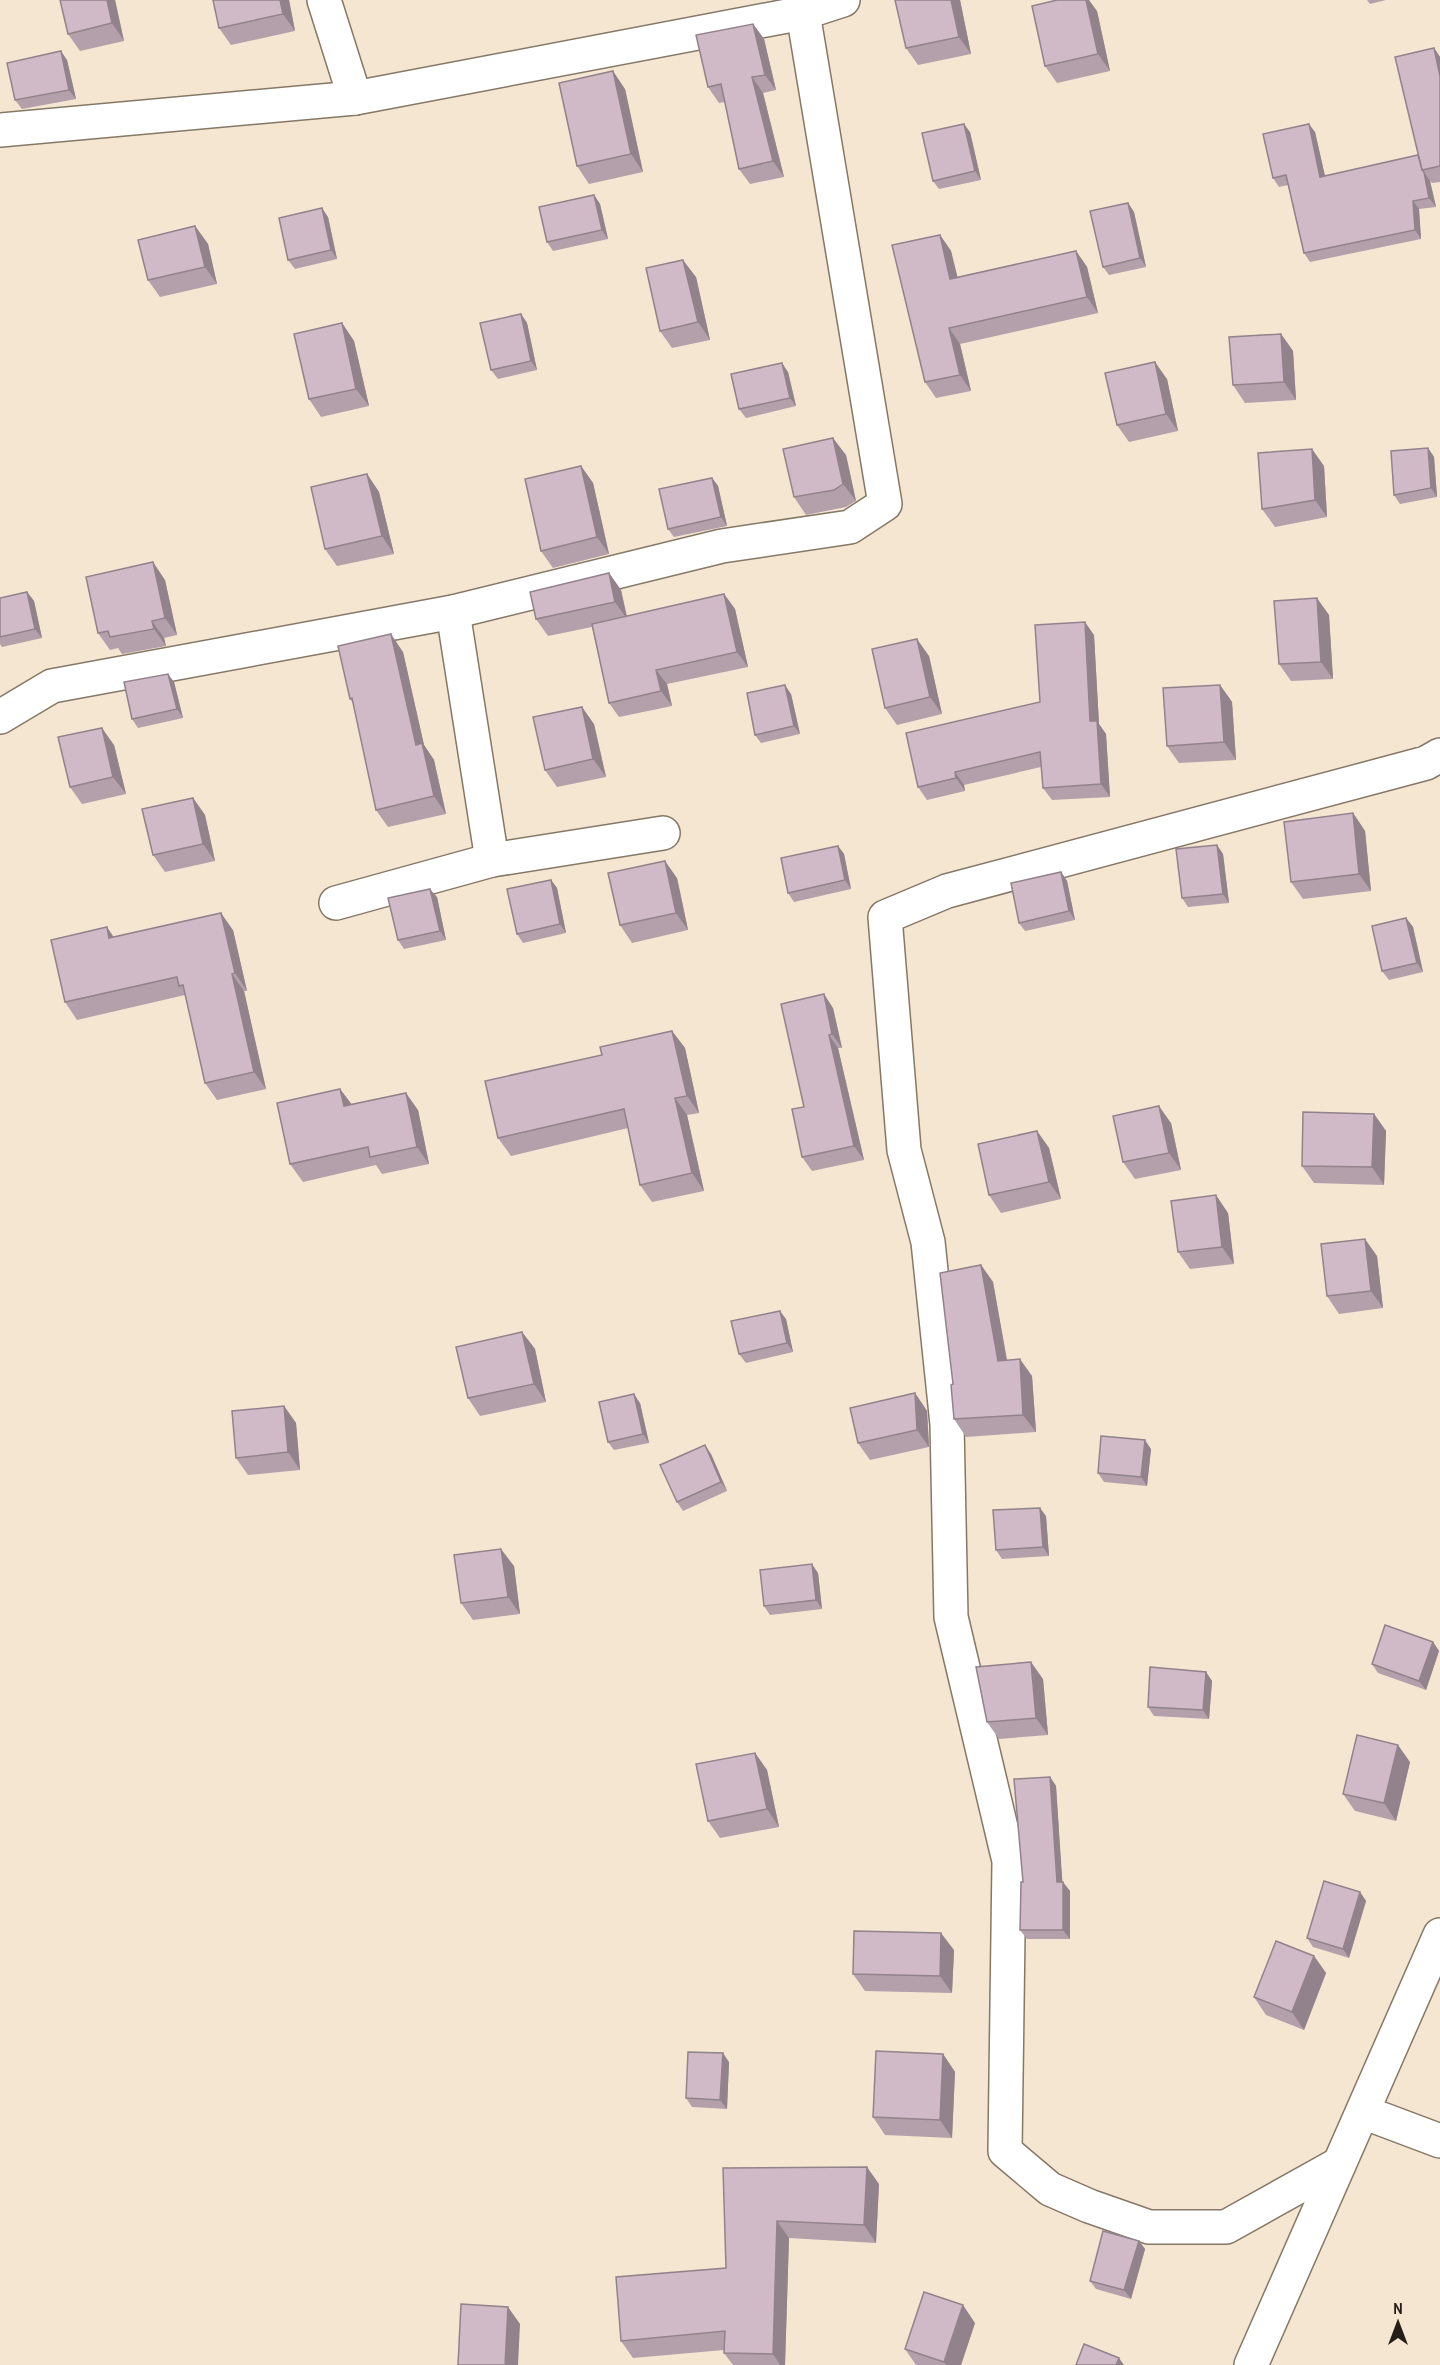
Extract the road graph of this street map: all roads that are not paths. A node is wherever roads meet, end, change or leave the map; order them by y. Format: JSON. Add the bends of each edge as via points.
{"nodes":[{"id":1,"x":324,"y":0,"type":"edge"},
{"id":2,"x":843,"y":0,"type":"edge"},
{"id":3,"x":803,"y":13,"type":"junction"},
{"id":4,"x":356,"y":98,"type":"junction"},
{"id":5,"x":0,"y":130,"type":"edge"},
{"id":6,"x":453,"y":612,"type":"junction"},
{"id":7,"x":0,"y":717,"type":"edge"},
{"id":8,"x":1440,"y":755,"type":"edge"},
{"id":9,"x":663,"y":833,"type":"dead end"},
{"id":10,"x":492,"y":860,"type":"junction"},
{"id":11,"x":336,"y":903,"type":"dead end"},
{"id":12,"x":1440,"y":1935,"type":"edge"},
{"id":13,"x":1363,"y":2112,"type":"junction"},
{"id":14,"x":1440,"y":2141,"type":"edge"},
{"id":15,"x":1339,"y":2164,"type":"junction"},
{"id":16,"x":1251,"y":2365,"type":"edge"}],
"edges":[{"from":1,"to":4,"type":"street"},
{"from":2,"to":3,"type":"street"},
{"from":3,"to":4,"type":"street"},
{"from":3,"to":6,"type":"street","via":[[885,504],[850,527],[722,546]]},
{"from":4,"to":5,"type":"street"},
{"from":6,"to":7,"type":"street","via":[[52,686]]},
{"from":6,"to":10,"type":"street"},
{"from":8,"to":15,"type":"street","via":[[1426,763],[947,891],[885,917],[904,1150],[927,1242],[947,1424],[951,1617],[1010,1861],[1005,2151],[1050,2189],[1149,2227],[1226,2227]]},
{"from":9,"to":10,"type":"street"},
{"from":10,"to":11,"type":"street"},
{"from":12,"to":13,"type":"street"},
{"from":13,"to":14,"type":"street"},
{"from":13,"to":15,"type":"street"},
{"from":15,"to":16,"type":"street"}]}
